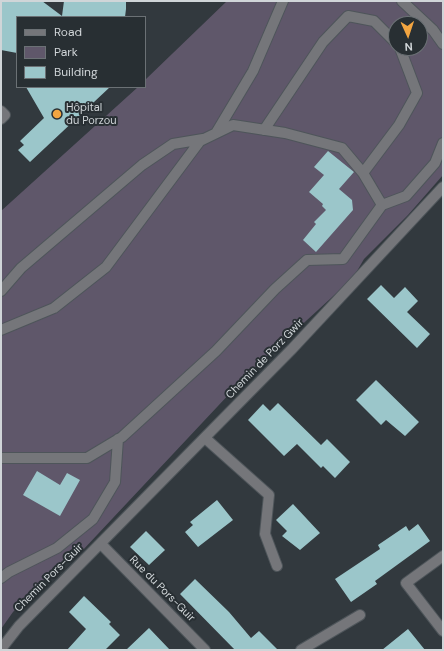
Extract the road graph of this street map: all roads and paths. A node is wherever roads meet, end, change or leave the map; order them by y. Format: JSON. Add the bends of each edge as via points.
{"nodes":[{"id":1,"x":283,"y":1,"type":"edge"},
{"id":2,"x":402,"y":1,"type":"edge"},
{"id":3,"x":388,"y":36,"type":"edge"},
{"id":4,"x":443,"y":44,"type":"edge"},
{"id":5,"x":403,"y":56,"type":"edge"},
{"id":6,"x":1,"y":111,"type":"edge"},
{"id":7,"x":1,"y":119,"type":"edge"},
{"id":8,"x":264,"y":130,"type":"junction"},
{"id":9,"x":216,"y":133,"type":"junction"},
{"id":10,"x":203,"y":140,"type":"junction"},
{"id":11,"x":443,"y":144,"type":"edge"},
{"id":12,"x":363,"y":173,"type":"junction"},
{"id":13,"x":443,"y":187,"type":"edge"},
{"id":14,"x":382,"y":205,"type":"junction"},
{"id":15,"x":1,"y":291,"type":"edge"},
{"id":16,"x":1,"y":330,"type":"edge"},
{"id":17,"x":205,"y":438,"type":"junction"},
{"id":18,"x":118,"y":439,"type":"junction"},
{"id":19,"x":1,"y":458,"type":"edge"},
{"id":20,"x":101,"y":544,"type":"junction"},
{"id":21,"x":443,"y":556,"type":"edge"},
{"id":22,"x":277,"y":566,"type":"dead end"},
{"id":23,"x":1,"y":578,"type":"edge"},
{"id":24,"x":360,"y":615,"type":"dead end"},
{"id":25,"x":443,"y":632,"type":"edge"},
{"id":26,"x":1,"y":649,"type":"edge"},
{"id":27,"x":205,"y":650,"type":"edge"},
{"id":28,"x":301,"y":650,"type":"edge"}],
"edges":[{"from":1,"to":9,"type":"street","via":[[253,71]]},
{"from":2,"to":4,"type":"street","via":[[433,30]]},
{"from":3,"to":8,"type":"street","via":[[374,21],[348,16],[323,42]]},
{"from":5,"to":12,"type":"street","via":[[417,93],[399,125]]},
{"from":6,"to":7,"type":"street","via":[[4,115]]},
{"from":8,"to":9,"type":"street","via":[[233,125]]},
{"from":8,"to":12,"type":"street","via":[[342,148]]},
{"from":9,"to":10,"type":"street"},
{"from":10,"to":15,"type":"street","via":[[173,144],[142,165],[21,268]]},
{"from":10,"to":16,"type":"street","via":[[106,267],[54,308]]},
{"from":11,"to":14,"type":"street","via":[[435,162],[406,196]]},
{"from":12,"to":14,"type":"street"},
{"from":13,"to":17,"type":"street","name":"Chemin de Porz Gwir"},
{"from":14,"to":18,"type":"street","via":[[344,258],[307,260],[275,289],[216,351]]},
{"from":17,"to":20,"type":"street","name":"Chemin de Porz Gwir"},
{"from":17,"to":22,"type":"street","via":[[269,495],[265,534]]},
{"from":18,"to":19,"type":"street","via":[[87,458]]},
{"from":18,"to":23,"type":"street","via":[[115,482],[93,519],[57,548]]},
{"from":20,"to":26,"type":"street","name":"Chemin Pors-Guir","via":[[19,626]]},
{"from":20,"to":27,"type":"street","name":"Rue du Pors-Guir"},
{"from":21,"to":25,"type":"street","via":[[406,583]]},
{"from":24,"to":28,"type":"street"}]}
